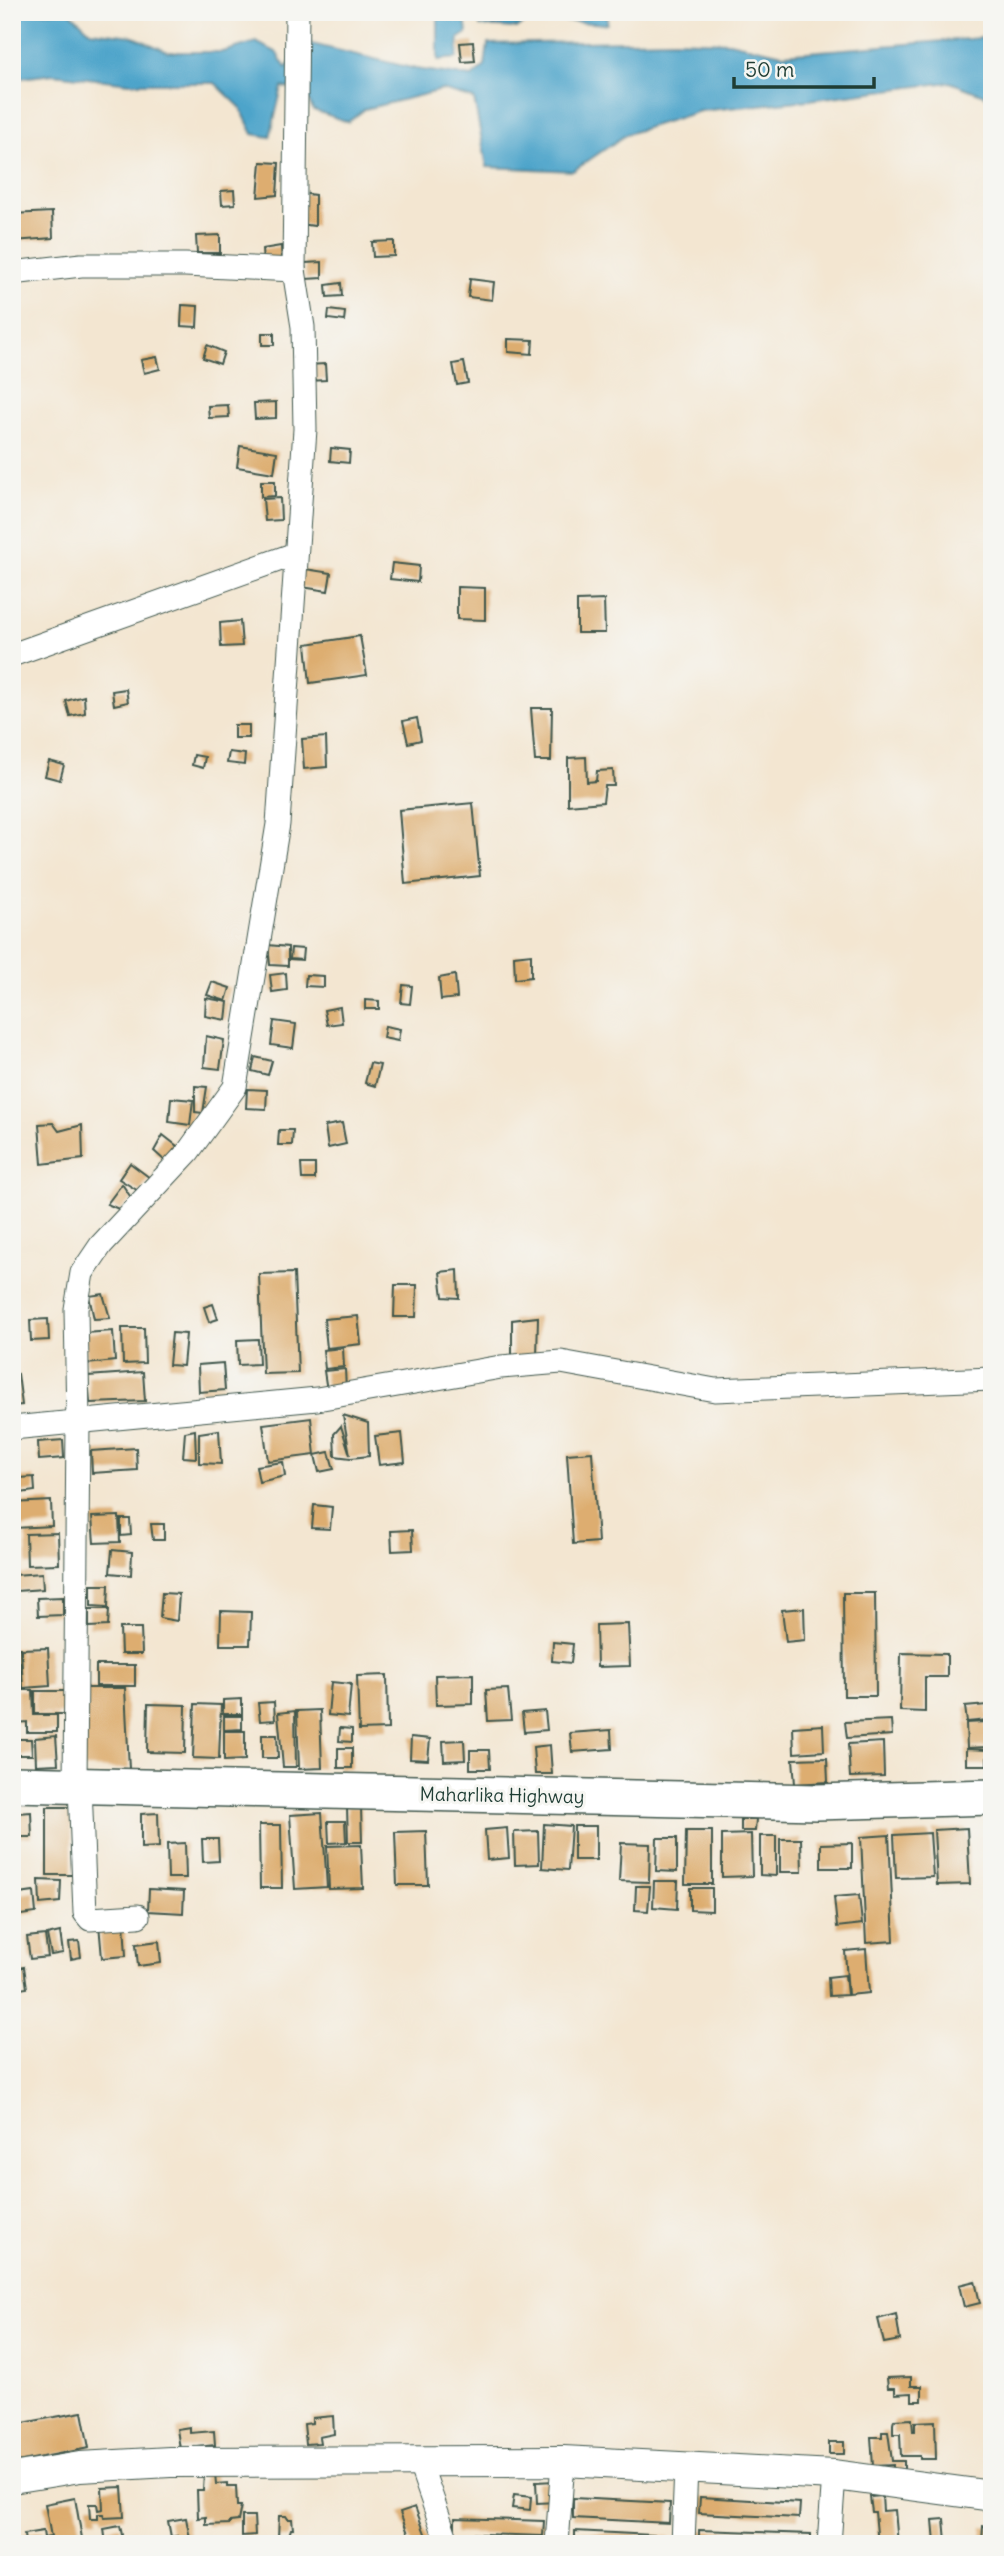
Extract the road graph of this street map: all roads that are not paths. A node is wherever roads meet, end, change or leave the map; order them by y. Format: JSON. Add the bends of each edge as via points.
{"nodes":[{"id":1,"x":297,"y":12,"type":"edge"},
{"id":2,"x":294,"y":270,"type":"junction"},
{"id":3,"x":12,"y":273,"type":"edge"},
{"id":4,"x":295,"y":554,"type":"junction"},
{"id":5,"x":12,"y":655,"type":"edge"},
{"id":6,"x":992,"y":1379,"type":"edge"},
{"id":7,"x":78,"y":1422,"type":"junction"},
{"id":8,"x":12,"y":1428,"type":"edge"},
{"id":9,"x":12,"y":1784,"type":"edge"},
{"id":10,"x":77,"y":1785,"type":"junction"},
{"id":11,"x":992,"y":1797,"type":"edge"},
{"id":12,"x":138,"y":1916,"type":"dead end"},
{"id":13,"x":419,"y":2461,"type":"junction"},
{"id":14,"x":563,"y":2461,"type":"junction"},
{"id":15,"x":686,"y":2467,"type":"junction"},
{"id":16,"x":834,"y":2475,"type":"junction"},
{"id":17,"x":12,"y":2478,"type":"edge"},
{"id":18,"x":992,"y":2496,"type":"edge"},
{"id":19,"x":448,"y":2544,"type":"edge"},
{"id":20,"x":465,"y":2544,"type":"edge"},
{"id":21,"x":557,"y":2544,"type":"edge"},
{"id":22,"x":682,"y":2544,"type":"edge"},
{"id":23,"x":829,"y":2544,"type":"edge"}],
"edges":[{"from":1,"to":2,"type":"street"},
{"from":2,"to":3,"type":"street","via":[[81,265]]},
{"from":2,"to":4,"type":"street","via":[[303,327],[305,429]]},
{"from":4,"to":5,"type":"street"},
{"from":4,"to":7,"type":"street","via":[[278,824],[235,1087],[188,1152],[101,1245],[82,1273],[76,1310]]},
{"from":6,"to":7,"type":"street","via":[[715,1390],[561,1362],[501,1367],[317,1399]]},
{"from":7,"to":8,"type":"street"},
{"from":7,"to":10,"type":"street"},
{"from":9,"to":10,"type":"highway","name":"Maharlika Highway"},
{"from":10,"to":11,"type":"highway","name":"Maharlika Highway","via":[[817,1802]]},
{"from":10,"to":12,"type":"street","via":[[85,1913],[90,1919]]},
{"from":13,"to":14,"type":"main road"},
{"from":13,"to":17,"type":"main road","via":[[170,2462],[80,2467]]},
{"from":13,"to":19,"type":"street"},
{"from":14,"to":15,"type":"main road"},
{"from":14,"to":21,"type":"street"},
{"from":15,"to":16,"type":"main road"},
{"from":15,"to":22,"type":"street"},
{"from":16,"to":18,"type":"main road"},
{"from":16,"to":23,"type":"street"},
{"from":19,"to":20,"type":"street"}]}
